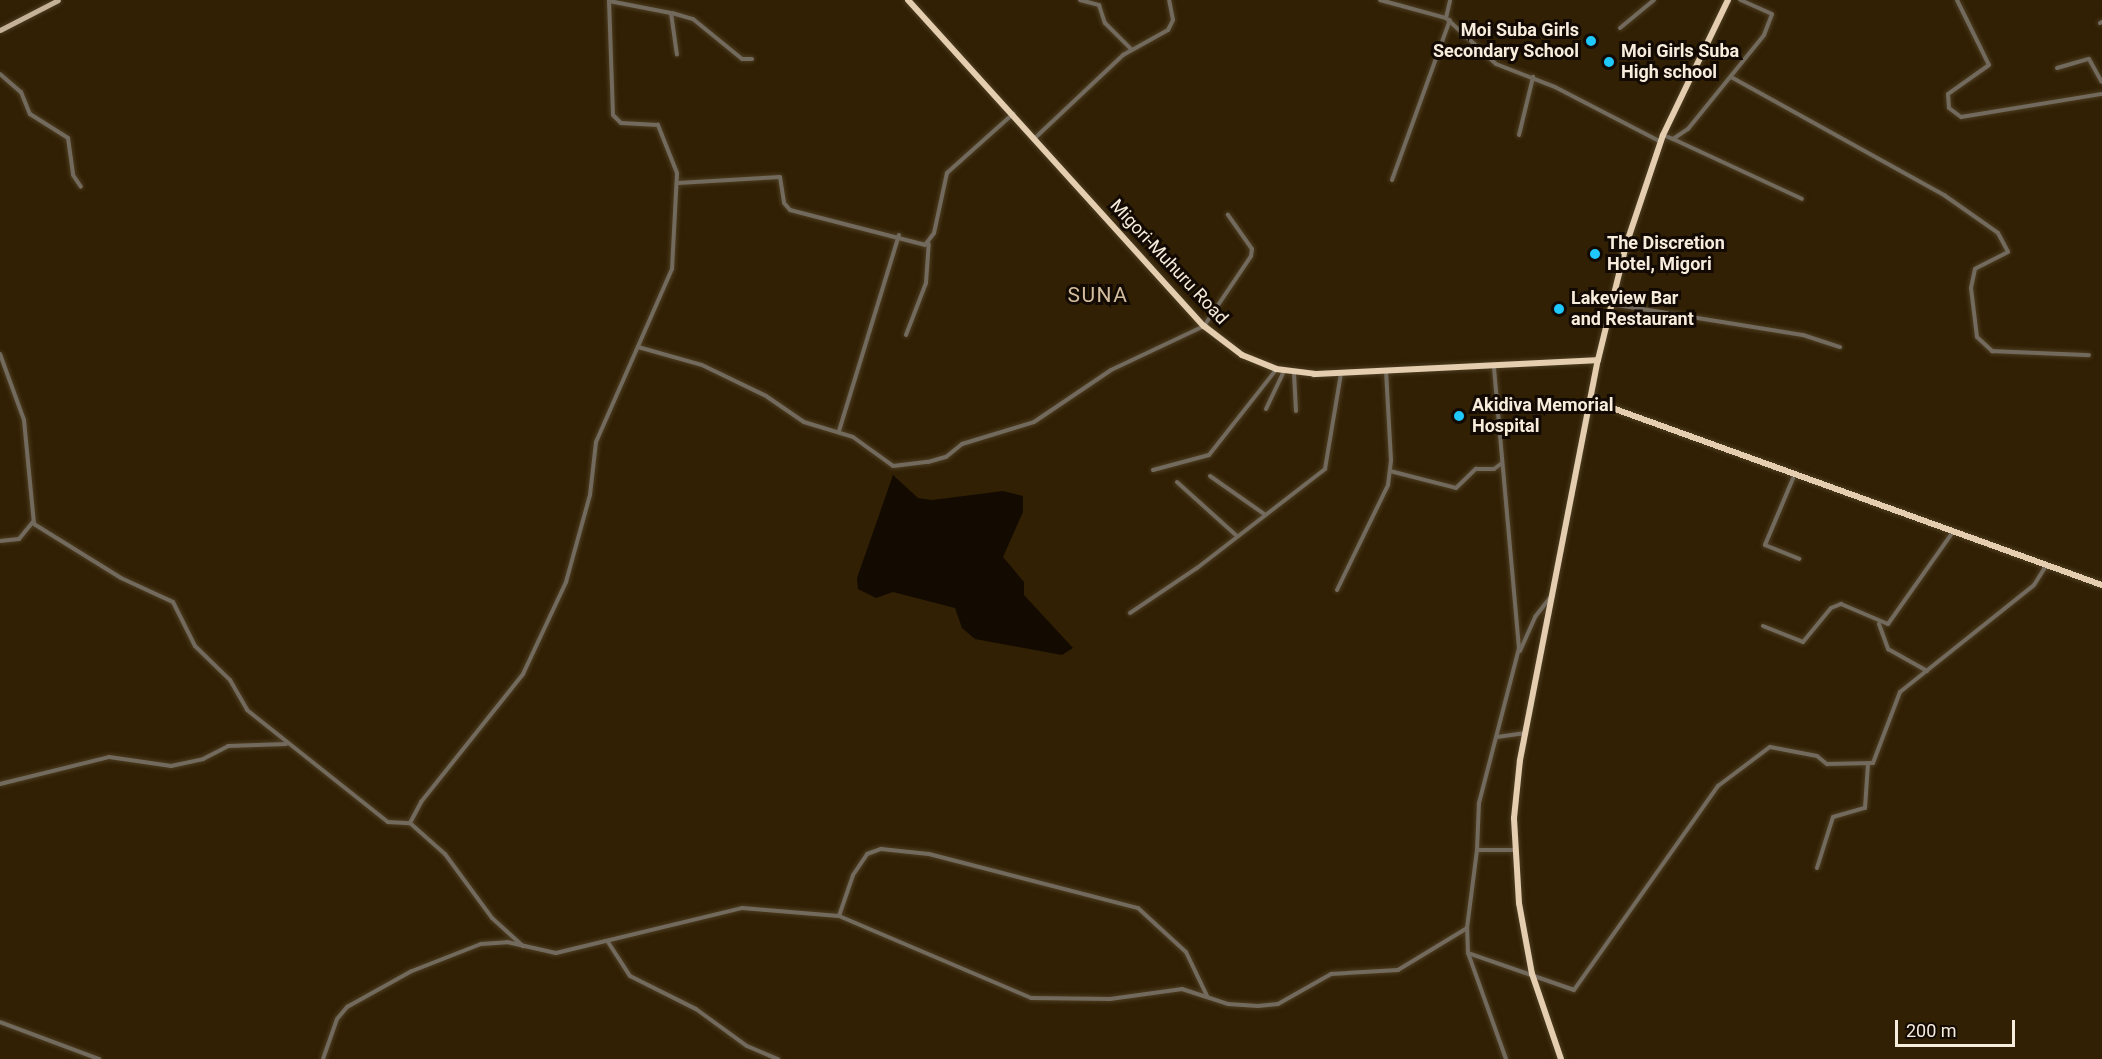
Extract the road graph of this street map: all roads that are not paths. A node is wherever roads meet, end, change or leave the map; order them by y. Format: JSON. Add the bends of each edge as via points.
{"nodes":[{"id":1,"x":58,"y":0,"type":"edge"},
{"id":2,"x":609,"y":0,"type":"edge"},
{"id":3,"x":908,"y":0,"type":"edge"},
{"id":4,"x":1080,"y":0,"type":"edge"},
{"id":5,"x":1169,"y":0,"type":"edge"},
{"id":6,"x":1380,"y":0,"type":"edge"},
{"id":7,"x":1450,"y":0,"type":"edge"},
{"id":8,"x":1654,"y":0,"type":"edge"},
{"id":9,"x":1728,"y":0,"type":"edge"},
{"id":10,"x":1740,"y":0,"type":"edge"},
{"id":11,"x":1957,"y":0,"type":"edge"},
{"id":12,"x":671,"y":13,"type":"junction"},
{"id":13,"x":1448,"y":19,"type":"junction"},
{"id":14,"x":1620,"y":28,"type":"dead end"},
{"id":15,"x":0,"y":30,"type":"edge"},
{"id":16,"x":1131,"y":49,"type":"junction"},
{"id":17,"x":677,"y":55,"type":"dead end"},
{"id":18,"x":752,"y":59,"type":"dead end"},
{"id":19,"x":2057,"y":68,"type":"dead end"},
{"id":20,"x":0,"y":74,"type":"edge"},
{"id":21,"x":1533,"y":77,"type":"junction"},
{"id":22,"x":1731,"y":77,"type":"junction"},
{"id":23,"x":2102,"y":82,"type":"edge"},
{"id":24,"x":2102,"y":94,"type":"edge"},
{"id":25,"x":1013,"y":114,"type":"junction"},
{"id":26,"x":1519,"y":135,"type":"dead end"},
{"id":27,"x":1036,"y":136,"type":"junction"},
{"id":28,"x":1662,"y":139,"type":"junction"},
{"id":29,"x":1672,"y":139,"type":"junction"},
{"id":30,"x":1392,"y":180,"type":"dead end"},
{"id":31,"x":678,"y":183,"type":"junction"},
{"id":32,"x":81,"y":187,"type":"dead end"},
{"id":33,"x":1802,"y":199,"type":"dead end"},
{"id":34,"x":1228,"y":215,"type":"dead end"},
{"id":35,"x":899,"y":235,"type":"junction"},
{"id":36,"x":929,"y":244,"type":"junction"},
{"id":37,"x":1610,"y":303,"type":"junction"},
{"id":38,"x":1204,"y":326,"type":"junction"},
{"id":39,"x":906,"y":334,"type":"dead end"},
{"id":40,"x":638,"y":347,"type":"junction"},
{"id":41,"x":1840,"y":347,"type":"dead end"},
{"id":42,"x":0,"y":354,"type":"edge"},
{"id":43,"x":2089,"y":354,"type":"dead end"},
{"id":44,"x":1598,"y":360,"type":"junction"},
{"id":45,"x":1493,"y":363,"type":"junction"},
{"id":46,"x":1276,"y":369,"type":"junction"},
{"id":47,"x":1386,"y":369,"type":"junction"},
{"id":48,"x":1284,"y":371,"type":"junction"},
{"id":49,"x":1294,"y":373,"type":"junction"},
{"id":50,"x":1341,"y":373,"type":"junction"},
{"id":51,"x":1590,"y":400,"type":"junction"},
{"id":52,"x":1266,"y":409,"type":"dead end"},
{"id":53,"x":1588,"y":409,"type":"junction"},
{"id":54,"x":1605,"y":409,"type":"junction"},
{"id":55,"x":1296,"y":411,"type":"dead end"},
{"id":56,"x":839,"y":431,"type":"junction"},
{"id":57,"x":1503,"y":462,"type":"junction"},
{"id":58,"x":1494,"y":469,"type":"junction"},
{"id":59,"x":1154,"y":470,"type":"dead end"},
{"id":60,"x":1390,"y":471,"type":"junction"},
{"id":61,"x":1504,"y":473,"type":"junction"},
{"id":62,"x":1210,"y":476,"type":"dead end"},
{"id":63,"x":1794,"y":476,"type":"junction"},
{"id":64,"x":1177,"y":482,"type":"dead end"},
{"id":65,"x":1264,"y":514,"type":"junction"},
{"id":66,"x":33,"y":522,"type":"junction"},
{"id":67,"x":1953,"y":532,"type":"junction"},
{"id":68,"x":1237,"y":536,"type":"junction"},
{"id":69,"x":0,"y":541,"type":"edge"},
{"id":70,"x":1798,"y":559,"type":"dead end"},
{"id":71,"x":2047,"y":565,"type":"junction"},
{"id":72,"x":2102,"y":585,"type":"edge"},
{"id":73,"x":1336,"y":590,"type":"dead end"},
{"id":74,"x":1551,"y":597,"type":"junction"},
{"id":75,"x":1130,"y":613,"type":"dead end"},
{"id":76,"x":1878,"y":624,"type":"junction"},
{"id":77,"x":1888,"y":624,"type":"junction"},
{"id":78,"x":1763,"y":626,"type":"dead end"},
{"id":79,"x":1881,"y":634,"type":"junction"},
{"id":80,"x":1519,"y":654,"type":"junction"},
{"id":81,"x":1927,"y":670,"type":"junction"},
{"id":82,"x":1524,"y":733,"type":"junction"},
{"id":83,"x":1497,"y":737,"type":"junction"},
{"id":84,"x":287,"y":743,"type":"junction"},
{"id":85,"x":1868,"y":764,"type":"junction"},
{"id":86,"x":0,"y":784,"type":"edge"},
{"id":87,"x":410,"y":823,"type":"junction"},
{"id":88,"x":1477,"y":850,"type":"junction"},
{"id":89,"x":1515,"y":850,"type":"junction"},
{"id":90,"x":1817,"y":868,"type":"dead end"},
{"id":91,"x":839,"y":916,"type":"junction"},
{"id":92,"x":1467,"y":928,"type":"junction"},
{"id":93,"x":608,"y":942,"type":"junction"},
{"id":94,"x":524,"y":946,"type":"junction"},
{"id":95,"x":1468,"y":953,"type":"junction"},
{"id":96,"x":1532,"y":974,"type":"junction"},
{"id":97,"x":1207,"y":997,"type":"junction"},
{"id":98,"x":0,"y":1022,"type":"edge"},
{"id":99,"x":99,"y":1059,"type":"edge"},
{"id":100,"x":323,"y":1059,"type":"edge"},
{"id":101,"x":778,"y":1059,"type":"edge"},
{"id":102,"x":1506,"y":1059,"type":"edge"},
{"id":103,"x":1561,"y":1059,"type":"edge"}],
"edges":[{"from":1,"to":15,"type":"main road"},
{"from":2,"to":12,"type":"street"},
{"from":2,"to":31,"type":"street","via":[[613,115],[621,123],[658,125]]},
{"from":3,"to":25,"type":"highway","name":"Migori-Muhuru Road"},
{"from":4,"to":16,"type":"street","via":[[1098,4],[1105,23]]},
{"from":5,"to":16,"type":"street","via":[[1173,20],[1168,30]]},
{"from":6,"to":13,"type":"street"},
{"from":7,"to":13,"type":"street"},
{"from":8,"to":14,"type":"street"},
{"from":9,"to":28,"type":"highway"},
{"from":10,"to":22,"type":"street","via":[[1773,16],[1761,41]]},
{"from":11,"to":24,"type":"street","via":[[1989,65],[1948,94],[1949,108],[1961,117]]},
{"from":12,"to":17,"type":"street"},
{"from":12,"to":18,"type":"street","via":[[693,20],[742,59]]},
{"from":13,"to":21,"type":"street","via":[[1496,64]]},
{"from":13,"to":30,"type":"street"},
{"from":16,"to":27,"type":"street"},
{"from":19,"to":23,"type":"street","via":[[2086,58]]},
{"from":20,"to":32,"type":"street","via":[[21,92],[30,114],[69,138],[73,175]]},
{"from":21,"to":26,"type":"street"},
{"from":21,"to":28,"type":"street"},
{"from":22,"to":29,"type":"street","via":[[1688,129]]},
{"from":22,"to":43,"type":"street","via":[[1944,195],[1998,233],[2008,252],[1975,269],[1971,288],[1977,337],[1992,351]]},
{"from":25,"to":27,"type":"highway","name":"Migori-Muhuru Road"},
{"from":25,"to":36,"type":"street","via":[[946,173]]},
{"from":27,"to":38,"type":"highway","name":"Migori-Muhuru Road"},
{"from":28,"to":29,"type":"street"},
{"from":28,"to":37,"type":"highway"},
{"from":29,"to":33,"type":"street"},
{"from":31,"to":35,"type":"street","via":[[780,177],[784,203],[790,210]]},
{"from":31,"to":40,"type":"street","via":[[671,221],[672,269]]},
{"from":34,"to":38,"type":"street","via":[[1252,249]]},
{"from":35,"to":36,"type":"street"},
{"from":35,"to":56,"type":"street"},
{"from":36,"to":39,"type":"street","via":[[927,280]]},
{"from":37,"to":41,"type":"street","via":[[1803,335]]},
{"from":37,"to":44,"type":"highway"},
{"from":38,"to":46,"type":"highway","name":"Migori-Muhuru Road","via":[[1242,355]]},
{"from":38,"to":56,"type":"street","via":[[1112,370],[1034,422],[960,444],[940,459],[893,466]]},
{"from":40,"to":56,"type":"street","via":[[684,357],[766,396],[804,422]]},
{"from":40,"to":87,"type":"street","via":[[596,442],[590,495],[566,582],[523,674],[421,802]]},
{"from":42,"to":66,"type":"street","via":[[24,420]]},
{"from":44,"to":45,"type":"highway","name":"Migori-Muhuru Road"},
{"from":44,"to":51,"type":"highway"},
{"from":45,"to":47,"type":"highway","name":"Migori-Muhuru Road"},
{"from":45,"to":57,"type":"street"},
{"from":46,"to":48,"type":"highway","name":"Migori-Muhuru Road"},
{"from":46,"to":59,"type":"street","via":[[1209,455]]},
{"from":47,"to":50,"type":"highway","name":"Migori-Muhuru Road"},
{"from":47,"to":60,"type":"street"},
{"from":48,"to":49,"type":"highway","name":"Migori-Muhuru Road"},
{"from":48,"to":52,"type":"street"},
{"from":49,"to":50,"type":"highway","name":"Migori-Muhuru Road"},
{"from":49,"to":55,"type":"street"},
{"from":50,"to":65,"type":"street","via":[[1325,469]]},
{"from":51,"to":53,"type":"highway"},
{"from":51,"to":54,"type":"highway"},
{"from":53,"to":54,"type":"highway"},
{"from":53,"to":74,"type":"highway"},
{"from":54,"to":63,"type":"highway"},
{"from":57,"to":58,"type":"street"},
{"from":57,"to":61,"type":"street"},
{"from":58,"to":60,"type":"street","via":[[1476,469],[1456,488]]},
{"from":58,"to":61,"type":"street"},
{"from":60,"to":73,"type":"street","via":[[1382,501]]},
{"from":61,"to":80,"type":"street"},
{"from":62,"to":65,"type":"street"},
{"from":63,"to":67,"type":"highway"},
{"from":63,"to":70,"type":"street","via":[[1765,545]]},
{"from":64,"to":68,"type":"street"},
{"from":65,"to":68,"type":"street"},
{"from":66,"to":69,"type":"street","via":[[18,539]]},
{"from":66,"to":84,"type":"street","via":[[84,557],[173,602],[195,646],[230,680],[241,703]]},
{"from":67,"to":71,"type":"highway"},
{"from":67,"to":77,"type":"street"},
{"from":68,"to":75,"type":"street"},
{"from":71,"to":72,"type":"highway"},
{"from":71,"to":81,"type":"street","via":[[2034,585]]},
{"from":74,"to":80,"type":"street","via":[[1540,609]]},
{"from":74,"to":82,"type":"highway"},
{"from":76,"to":77,"type":"street"},
{"from":76,"to":78,"type":"street","via":[[1860,609],[1841,604],[1831,608],[1803,642]]},
{"from":76,"to":79,"type":"street"},
{"from":77,"to":79,"type":"street"},
{"from":79,"to":81,"type":"street","via":[[1888,649]]},
{"from":80,"to":83,"type":"street"},
{"from":81,"to":85,"type":"street","via":[[1896,697],[1875,761]]},
{"from":82,"to":83,"type":"street"},
{"from":82,"to":89,"type":"highway","via":[[1515,802]]},
{"from":83,"to":88,"type":"street","via":[[1479,803]]},
{"from":84,"to":86,"type":"street","via":[[228,746],[203,759],[171,766],[109,757]]},
{"from":84,"to":87,"type":"street","via":[[388,822]]},
{"from":85,"to":90,"type":"street","via":[[1865,808],[1833,817]]},
{"from":85,"to":96,"type":"street","via":[[1826,764],[1817,756],[1769,748],[1715,789],[1576,988],[1564,990]]},
{"from":87,"to":94,"type":"street","via":[[453,864],[492,918]]},
{"from":88,"to":89,"type":"street"},
{"from":88,"to":92,"type":"street"},
{"from":89,"to":96,"type":"highway"},
{"from":91,"to":93,"type":"street","via":[[742,908]]},
{"from":91,"to":97,"type":"street","via":[[1031,998],[1110,999],[1174,989]]},
{"from":91,"to":97,"type":"street","via":[[853,875],[867,854],[881,849],[929,854],[1138,908],[1186,952]]},
{"from":92,"to":95,"type":"street"},
{"from":92,"to":97,"type":"street","via":[[1405,967],[1324,976],[1278,1004],[1233,1005]]},
{"from":93,"to":94,"type":"street","via":[[556,953]]},
{"from":93,"to":101,"type":"street","via":[[630,976],[696,1009],[747,1046]]},
{"from":94,"to":100,"type":"street","via":[[481,944],[421,967],[361,998],[339,1015]]},
{"from":95,"to":96,"type":"street"},
{"from":95,"to":102,"type":"street"},
{"from":96,"to":103,"type":"highway"},
{"from":98,"to":99,"type":"street"}]}
